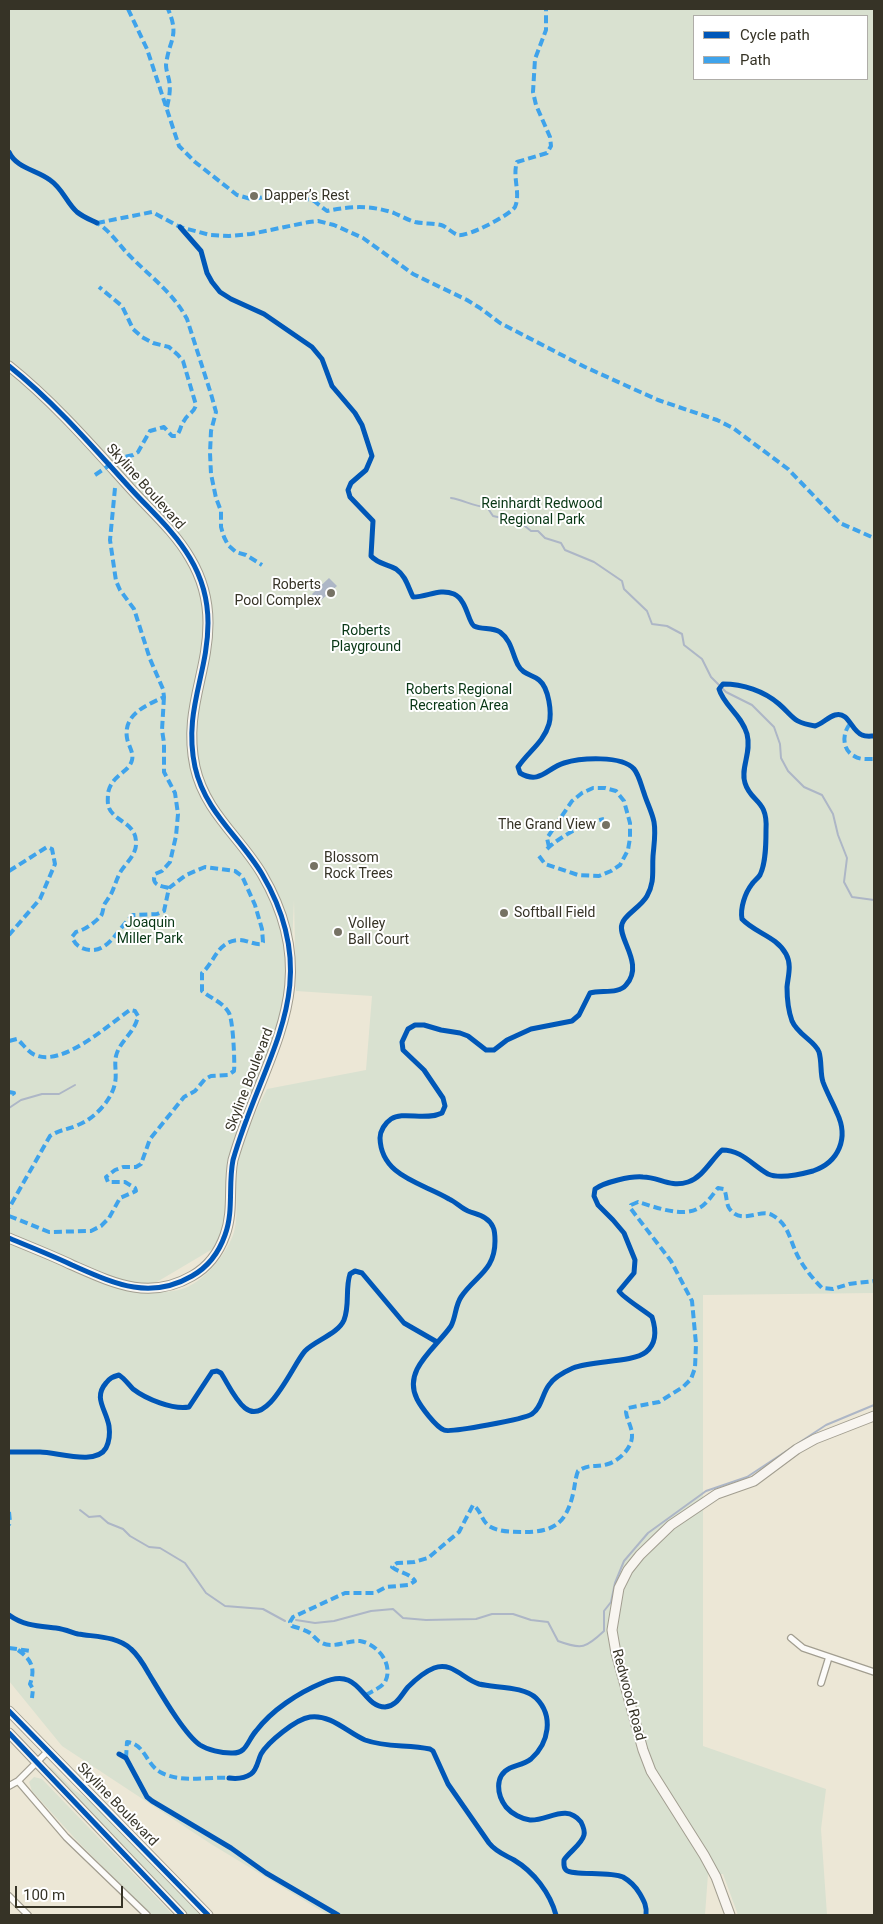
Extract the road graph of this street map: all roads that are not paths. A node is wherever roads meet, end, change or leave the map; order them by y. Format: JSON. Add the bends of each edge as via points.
{"nodes":[{"id":1,"x":9,"y":366,"type":"edge"},
{"id":2,"x":9,"y":1238,"type":"edge"},
{"id":3,"x":874,"y":1416,"type":"edge"},
{"id":4,"x":791,"y":1638,"type":"dead end"},
{"id":5,"x":829,"y":1657,"type":"junction"},
{"id":6,"x":874,"y":1672,"type":"edge"},
{"id":7,"x":821,"y":1684,"type":"dead end"},
{"id":8,"x":9,"y":1711,"type":"edge"},
{"id":9,"x":9,"y":1733,"type":"edge"},
{"id":10,"x":48,"y":1751,"type":"junction"},
{"id":11,"x":37,"y":1763,"type":"junction"},
{"id":12,"x":18,"y":1781,"type":"junction"},
{"id":13,"x":9,"y":1786,"type":"edge"},
{"id":14,"x":9,"y":1896,"type":"edge"},
{"id":15,"x":28,"y":1915,"type":"edge"},
{"id":16,"x":146,"y":1915,"type":"edge"},
{"id":17,"x":182,"y":1915,"type":"edge"},
{"id":18,"x":208,"y":1915,"type":"edge"},
{"id":19,"x":730,"y":1915,"type":"edge"}],
"edges":[{"from":1,"to":2,"type":"main road","name":"Skyline Boulevard","via":[[60,412],[153,513],[184,549],[199,576],[208,610],[208,630],[191,719],[195,768],[212,807],[259,870],[276,901],[289,943],[291,968],[289,999],[283,1022],[233,1160],[230,1218],[226,1233],[208,1264],[173,1285],[135,1288],[105,1279]]},
{"from":3,"to":19,"type":"main road","name":"Redwood Road","via":[[815,1439],[754,1481],[717,1494],[671,1524],[640,1555],[619,1588],[612,1630],[643,1750],[651,1770],[716,1877]]},
{"from":4,"to":5,"type":"street","via":[[803,1648]]},
{"from":5,"to":6,"type":"street"},
{"from":5,"to":7,"type":"street"},
{"from":8,"to":10,"type":"main road","name":"Skyline Boulevard"},
{"from":9,"to":11,"type":"main road","name":"Skyline Boulevard"},
{"from":10,"to":11,"type":"street"},
{"from":10,"to":18,"type":"main road","name":"Skyline Boulevard"},
{"from":11,"to":12,"type":"street"},
{"from":11,"to":17,"type":"main road","name":"Skyline Boulevard"},
{"from":12,"to":13,"type":"street"},
{"from":12,"to":16,"type":"street","via":[[66,1837]]},
{"from":14,"to":15,"type":"street"}]}
